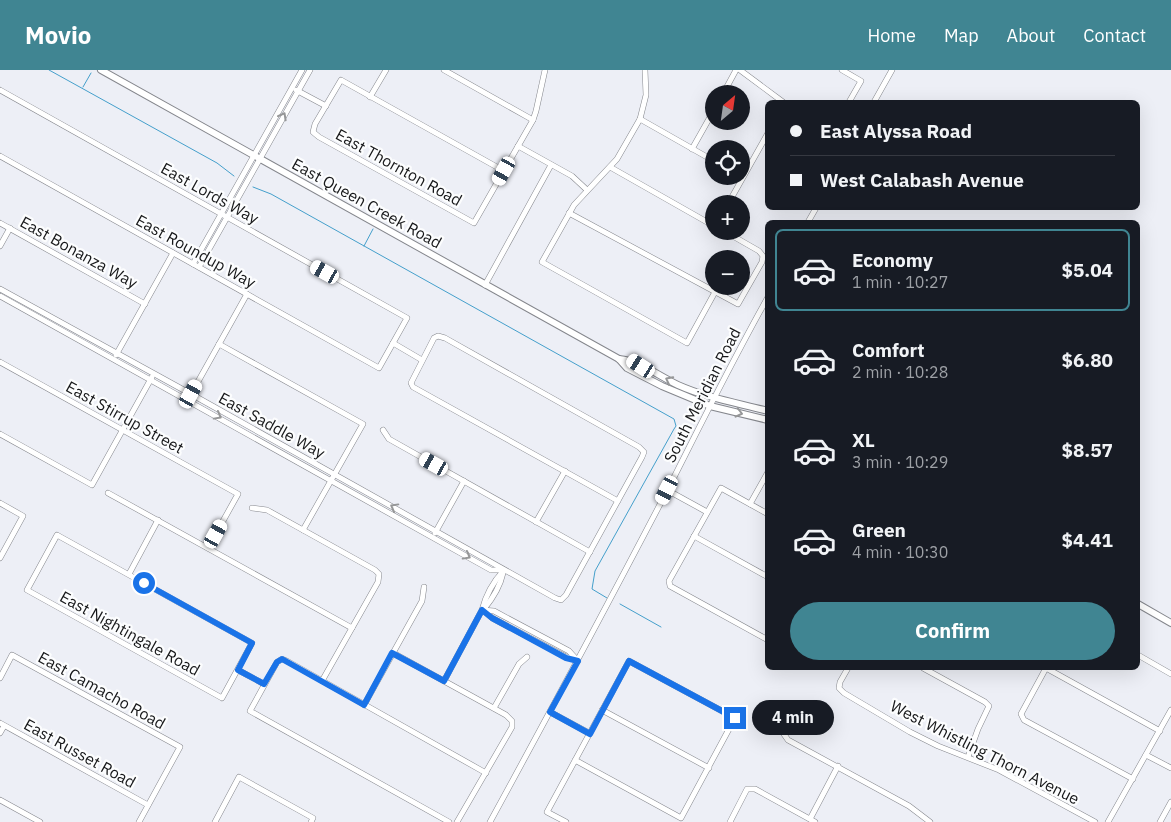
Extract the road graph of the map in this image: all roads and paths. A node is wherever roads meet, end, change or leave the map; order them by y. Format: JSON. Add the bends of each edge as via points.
{"nodes":[{"id":1,"x":101,"y":70,"type":"edge"},
{"id":2,"x":302,"y":70,"type":"edge"},
{"id":3,"x":310,"y":70,"type":"edge"},
{"id":4,"x":386,"y":70,"type":"edge"},
{"id":5,"x":444,"y":70,"type":"edge"},
{"id":6,"x":545,"y":70,"type":"edge"},
{"id":7,"x":645,"y":70,"type":"edge"},
{"id":8,"x":736,"y":70,"type":"edge"},
{"id":9,"x":740,"y":70,"type":"edge"},
{"id":10,"x":842,"y":70,"type":"edge"},
{"id":11,"x":892,"y":70,"type":"edge"},
{"id":12,"x":727,"y":85,"type":"edge"},
{"id":13,"x":292,"y":87,"type":"junction"},
{"id":14,"x":0,"y":90,"type":"edge"},
{"id":15,"x":298,"y":90,"type":"junction"},
{"id":16,"x":370,"y":97,"type":"junction"},
{"id":17,"x":780,"y":100,"type":"edge"},
{"id":18,"x":850,"y":100,"type":"edge"},
{"id":19,"x":875,"y":100,"type":"edge"},
{"id":20,"x":326,"y":106,"type":"junction"},
{"id":21,"x":640,"y":119,"type":"junction"},
{"id":22,"x":533,"y":120,"type":"junction"},
{"id":23,"x":705,"y":126,"type":"edge"},
{"id":24,"x":765,"y":138,"type":"edge"},
{"id":25,"x":518,"y":146,"type":"junction"},
{"id":26,"x":692,"y":149,"type":"junction"},
{"id":27,"x":0,"y":156,"type":"edge"},
{"id":28,"x":705,"y":156,"type":"edge"},
{"id":29,"x":257,"y":157,"type":"junction"},
{"id":30,"x":750,"y":163,"type":"edge"},
{"id":31,"x":551,"y":165,"type":"junction"},
{"id":32,"x":610,"y":167,"type":"junction"},
{"id":33,"x":504,"y":171,"type":"junction"},
{"id":34,"x":587,"y":190,"type":"junction"},
{"id":35,"x":569,"y":213,"type":"junction"},
{"id":36,"x":224,"y":215,"type":"junction"},
{"id":37,"x":705,"y":221,"type":"edge"},
{"id":38,"x":0,"y":222,"type":"edge"},
{"id":39,"x":10,"y":228,"type":"junction"},
{"id":40,"x":740,"y":240,"type":"edge"},
{"id":41,"x":0,"y":246,"type":"edge"},
{"id":42,"x":174,"y":253,"type":"junction"},
{"id":43,"x":196,"y":266,"type":"junction"},
{"id":44,"x":750,"y":283,"type":"edge"},
{"id":45,"x":485,"y":284,"type":"junction"},
{"id":46,"x":705,"y":287,"type":"edge"},
{"id":47,"x":0,"y":289,"type":"edge"},
{"id":48,"x":247,"y":294,"type":"junction"},
{"id":49,"x":713,"y":295,"type":"edge"},
{"id":50,"x":721,"y":295,"type":"edge"},
{"id":51,"x":743,"y":295,"type":"edge"},
{"id":52,"x":0,"y":296,"type":"edge"},
{"id":53,"x":765,"y":302,"type":"edge"},
{"id":54,"x":145,"y":304,"type":"junction"},
{"id":55,"x":394,"y":343,"type":"junction"},
{"id":56,"x":219,"y":344,"type":"junction"},
{"id":57,"x":116,"y":356,"type":"junction"},
{"id":58,"x":619,"y":359,"type":"junction"},
{"id":59,"x":422,"y":360,"type":"junction"},
{"id":60,"x":0,"y":362,"type":"edge"},
{"id":61,"x":154,"y":374,"type":"junction"},
{"id":62,"x":151,"y":379,"type":"junction"},
{"id":63,"x":191,"y":394,"type":"junction"},
{"id":64,"x":714,"y":398,"type":"junction"},
{"id":65,"x":188,"y":399,"type":"junction"},
{"id":66,"x":710,"y":406,"type":"junction"},
{"id":67,"x":765,"y":410,"type":"edge"},
{"id":68,"x":765,"y":419,"type":"edge"},
{"id":69,"x":122,"y":430,"type":"junction"},
{"id":70,"x":383,"y":430,"type":"dead end"},
{"id":71,"x":0,"y":434,"type":"edge"},
{"id":72,"x":565,"y":472,"type":"junction"},
{"id":73,"x":333,"y":477,"type":"junction"},
{"id":74,"x":765,"y":477,"type":"edge"},
{"id":75,"x":464,"y":481,"type":"junction"},
{"id":76,"x":667,"y":490,"type":"junction"},
{"id":77,"x":108,"y":493,"type":"dead end"},
{"id":78,"x":618,"y":501,"type":"junction"},
{"id":79,"x":0,"y":503,"type":"edge"},
{"id":80,"x":750,"y":504,"type":"junction"},
{"id":81,"x":252,"y":508,"type":"dead end"},
{"id":82,"x":707,"y":512,"type":"junction"},
{"id":83,"x":765,"y":512,"type":"edge"},
{"id":84,"x":158,"y":520,"type":"junction"},
{"id":85,"x":536,"y":522,"type":"junction"},
{"id":86,"x":303,"y":530,"type":"junction"},
{"id":87,"x":436,"y":531,"type":"junction"},
{"id":88,"x":694,"y":536,"type":"junction"},
{"id":89,"x":433,"y":537,"type":"junction"},
{"id":90,"x":208,"y":548,"type":"junction"},
{"id":91,"x":590,"y":552,"type":"junction"},
{"id":92,"x":0,"y":558,"type":"edge"},
{"id":93,"x":504,"y":570,"type":"junction"},
{"id":94,"x":129,"y":574,"type":"junction"},
{"id":95,"x":765,"y":575,"type":"edge"},
{"id":96,"x":424,"y":587,"type":"dead end"},
{"id":97,"x":1140,"y":605,"type":"edge"},
{"id":98,"x":482,"y":610,"type":"junction"},
{"id":99,"x":1171,"y":623,"type":"edge"},
{"id":100,"x":352,"y":628,"type":"junction"},
{"id":101,"x":765,"y":638,"type":"edge"},
{"id":102,"x":392,"y":653,"type":"junction"},
{"id":103,"x":1140,"y":656,"type":"edge"},
{"id":104,"x":527,"y":657,"type":"dead end"},
{"id":105,"x":578,"y":661,"type":"junction"},
{"id":106,"x":238,"y":670,"type":"junction"},
{"id":107,"x":847,"y":670,"type":"edge"},
{"id":108,"x":927,"y":670,"type":"edge"},
{"id":109,"x":1045,"y":670,"type":"edge"},
{"id":110,"x":1050,"y":670,"type":"edge"},
{"id":111,"x":1171,"y":674,"type":"edge"},
{"id":112,"x":0,"y":678,"type":"edge"},
{"id":113,"x":322,"y":681,"type":"junction"},
{"id":114,"x":444,"y":681,"type":"junction"},
{"id":115,"x":264,"y":684,"type":"junction"},
{"id":116,"x":364,"y":705,"type":"junction"},
{"id":117,"x":494,"y":708,"type":"junction"},
{"id":118,"x":602,"y":710,"type":"junction"},
{"id":119,"x":1171,"y":710,"type":"edge"},
{"id":120,"x":550,"y":712,"type":"junction"},
{"id":121,"x":2,"y":725,"type":"edge"},
{"id":122,"x":781,"y":730,"type":"dead end"},
{"id":123,"x":1160,"y":731,"type":"junction"},
{"id":124,"x":0,"y":733,"type":"edge"},
{"id":125,"x":590,"y":734,"type":"junction"},
{"id":126,"x":1146,"y":755,"type":"junction"},
{"id":127,"x":968,"y":757,"type":"junction"},
{"id":128,"x":575,"y":760,"type":"junction"},
{"id":129,"x":838,"y":766,"type":"junction"},
{"id":130,"x":709,"y":768,"type":"junction"},
{"id":131,"x":1171,"y":768,"type":"edge"},
{"id":132,"x":486,"y":773,"type":"junction"},
{"id":133,"x":1133,"y":779,"type":"junction"},
{"id":134,"x":0,"y":800,"type":"edge"},
{"id":135,"x":1171,"y":802,"type":"edge"},
{"id":136,"x":148,"y":805,"type":"junction"},
{"id":137,"x":312,"y":820,"type":"edge"},
{"id":138,"x":812,"y":820,"type":"edge"},
{"id":139,"x":40,"y":822,"type":"edge"},
{"id":140,"x":139,"y":822,"type":"edge"},
{"id":141,"x":215,"y":822,"type":"edge"},
{"id":142,"x":449,"y":822,"type":"edge"},
{"id":143,"x":458,"y":822,"type":"edge"},
{"id":144,"x":490,"y":822,"type":"edge"},
{"id":145,"x":566,"y":822,"type":"edge"},
{"id":146,"x":730,"y":822,"type":"edge"},
{"id":147,"x":930,"y":822,"type":"edge"},
{"id":148,"x":1095,"y":822,"type":"edge"},
{"id":149,"x":1108,"y":822,"type":"edge"},
{"id":150,"x":1160,"y":822,"type":"edge"}],
"edges":[{"from":1,"to":29,"type":"main road","name":"East Queen Creek Road"},
{"from":2,"to":13,"type":"street"},
{"from":3,"to":15,"type":"street"},
{"from":4,"to":16,"type":"street"},
{"from":5,"to":22,"type":"street"},
{"from":6,"to":22,"type":"street"},
{"from":7,"to":21,"type":"street","via":[[646,95]]},
{"from":8,"to":12,"type":"street"},
{"from":9,"to":17,"type":"street"},
{"from":10,"to":18,"type":"street","via":[[861,81]]},
{"from":11,"to":19,"type":"street"},
{"from":13,"to":15,"type":"street"},
{"from":13,"to":29,"type":"street"},
{"from":14,"to":36,"type":"street","name":"East Lords Way"},
{"from":15,"to":20,"type":"street"},
{"from":29,"to":15,"type":"street","one_way":true},
{"from":16,"to":20,"type":"street","via":[[340,80]]},
{"from":16,"to":33,"type":"street"},
{"from":20,"to":33,"type":"street","name":"East Thornton Road","via":[[313,132],[319,137],[474,223]]},
{"from":21,"to":26,"type":"street"},
{"from":21,"to":32,"type":"street"},
{"from":22,"to":25,"type":"street"},
{"from":23,"to":26,"type":"street"},
{"from":24,"to":30,"type":"street"},
{"from":25,"to":31,"type":"street"},
{"from":25,"to":33,"type":"street"},
{"from":26,"to":28,"type":"street"},
{"from":27,"to":42,"type":"street","name":"East Roundup Way"},
{"from":29,"to":36,"type":"street"},
{"from":29,"to":45,"type":"main road","name":"East Queen Creek Road"},
{"from":31,"to":34,"type":"street","via":[[572,176]]},
{"from":31,"to":45,"type":"street"},
{"from":32,"to":34,"type":"street"},
{"from":32,"to":37,"type":"street"},
{"from":34,"to":35,"type":"street"},
{"from":35,"to":46,"type":"street"},
{"from":35,"to":49,"type":"street","via":[[542,262],[687,343]]},
{"from":36,"to":43,"type":"street"},
{"from":36,"to":55,"type":"street","name":"East Lords Way","via":[[407,318]]},
{"from":38,"to":39,"type":"street","name":"East Bonanza Way"},
{"from":39,"to":41,"type":"street"},
{"from":39,"to":54,"type":"street","name":"East Bonanza Way"},
{"from":40,"to":44,"type":"street","via":[[763,256]]},
{"from":42,"to":43,"type":"street","name":"East Roundup Way"},
{"from":42,"to":54,"type":"street"},
{"from":43,"to":48,"type":"street","name":"East Roundup Way"},
{"from":45,"to":58,"type":"main road","name":"East Queen Creek Road"},
{"from":47,"to":57,"type":"street","name":"East Saddle Way"},
{"from":48,"to":55,"type":"street","name":"East Roundup Way","via":[[380,368]]},
{"from":48,"to":56,"type":"street"},
{"from":50,"to":51,"type":"street","via":[[738,304]]},
{"from":52,"to":57,"type":"street","name":"East Saddle Way"},
{"from":53,"to":64,"type":"street","name":"South Meridian Road"},
{"from":54,"to":57,"type":"street"},
{"from":55,"to":59,"type":"street"},
{"from":56,"to":63,"type":"street"},
{"from":56,"to":73,"type":"street","via":[[363,424]]},
{"from":57,"to":61,"type":"street","name":"East Saddle Way"},
{"from":57,"to":62,"type":"street","name":"East Saddle Way"},
{"from":64,"to":58,"type":"main road","name":"East Queen Creek Road","one_way":true,"via":[[679,385],[632,360]]},
{"from":58,"to":66,"type":"main road","name":"East Queen Creek Road","via":[[627,368]]},
{"from":59,"to":72,"type":"street","via":[[411,383],[413,387]]},
{"from":59,"to":78,"type":"street","via":[[434,338],[445,338],[640,447],[644,452],[642,458]]},
{"from":60,"to":69,"type":"street","name":"East Stirrup Street"},
{"from":61,"to":62,"type":"street"},
{"from":61,"to":63,"type":"street","name":"East Saddle Way"},
{"from":62,"to":65,"type":"street","name":"East Saddle Way"},
{"from":62,"to":69,"type":"street"},
{"from":63,"to":65,"type":"street"},
{"from":63,"to":73,"type":"street","name":"East Saddle Way"},
{"from":64,"to":66,"type":"street","name":"South Meridian Road"},
{"from":64,"to":67,"type":"main road","name":"East Queen Creek Road"},
{"from":65,"to":73,"type":"street","name":"East Saddle Way","one_way":true},
{"from":66,"to":68,"type":"main road","name":"East Queen Creek Road","one_way":true},
{"from":66,"to":76,"type":"street","name":"South Meridian Road"},
{"from":69,"to":71,"type":"street","via":[[92,485]]},
{"from":69,"to":90,"type":"street","name":"East Stirrup Street","via":[[238,494]]},
{"from":70,"to":75,"type":"street","via":[[389,439]]},
{"from":72,"to":78,"type":"street"},
{"from":72,"to":85,"type":"street"},
{"from":73,"to":86,"type":"street"},
{"from":87,"to":73,"type":"street","name":"East Saddle Way","one_way":true},
{"from":73,"to":89,"type":"street","name":"East Saddle Way"},
{"from":74,"to":80,"type":"street"},
{"from":75,"to":85,"type":"street"},
{"from":75,"to":87,"type":"street"},
{"from":76,"to":82,"type":"street"},
{"from":76,"to":105,"type":"street","name":"South Meridian Road"},
{"from":77,"to":84,"type":"street"},
{"from":78,"to":91,"type":"street"},
{"from":79,"to":92,"type":"street","via":[[24,516]]},
{"from":80,"to":82,"type":"street","via":[[721,488]]},
{"from":80,"to":83,"type":"street"},
{"from":81,"to":86,"type":"street","via":[[268,510]]},
{"from":82,"to":88,"type":"street"},
{"from":84,"to":90,"type":"street"},
{"from":84,"to":94,"type":"street"},
{"from":85,"to":91,"type":"street"},
{"from":86,"to":100,"type":"street","via":[[379,574],[378,582]]},
{"from":87,"to":89,"type":"street"},
{"from":87,"to":93,"type":"street","name":"East Saddle Way"},
{"from":88,"to":95,"type":"street"},
{"from":88,"to":101,"type":"street","via":[[670,578],[670,586]]},
{"from":89,"to":93,"type":"street","name":"East Saddle Way","one_way":true,"via":[[491,570]]},
{"from":90,"to":100,"type":"street"},
{"from":91,"to":93,"type":"street","name":"East Saddle Way","via":[[561,600]]},
{"from":93,"to":98,"type":"street","via":[[495,581]]},
{"from":94,"to":106,"type":"street","via":[[252,643]]},
{"from":94,"to":106,"type":"street","name":"East Nightingale Road","via":[[57,535],[27,590],[222,698]]},
{"from":96,"to":102,"type":"street","via":[[422,601]]},
{"from":97,"to":99,"type":"main road"},
{"from":98,"to":105,"type":"street","via":[[494,611],[569,651]]},
{"from":98,"to":114,"type":"street"},
{"from":100,"to":113,"type":"street"},
{"from":102,"to":114,"type":"street"},
{"from":102,"to":116,"type":"street"},
{"from":103,"to":111,"type":"street"},
{"from":104,"to":117,"type":"street","via":[[519,664]]},
{"from":105,"to":120,"type":"street","name":"South Meridian Road"},
{"from":106,"to":115,"type":"street"},
{"from":107,"to":127,"type":"street","name":"West Whistling Thorn Avenue","via":[[839,688],[844,693],[910,732]]},
{"from":108,"to":127,"type":"street","via":[[989,706]]},
{"from":109,"to":133,"type":"street","via":[[1021,714],[1024,720]]},
{"from":110,"to":123,"type":"street"},
{"from":112,"to":136,"type":"street","name":"East Camacho Road","via":[[12,655],[180,747]]},
{"from":113,"to":115,"type":"street","via":[[282,659]]},
{"from":113,"to":116,"type":"street"},
{"from":114,"to":117,"type":"street"},
{"from":115,"to":142,"type":"street","via":[[250,711]]},
{"from":116,"to":132,"type":"street"},
{"from":117,"to":132,"type":"street","via":[[512,721],[512,727]]},
{"from":118,"to":125,"type":"street"},
{"from":118,"to":130,"type":"street"},
{"from":118,"to":130,"type":"street","via":[[629,661],[735,718]]},
{"from":119,"to":123,"type":"street"},
{"from":120,"to":125,"type":"street"},
{"from":120,"to":144,"type":"street","name":"South Meridian Road"},
{"from":121,"to":124,"type":"street"},
{"from":121,"to":136,"type":"street","name":"East Russet Road"},
{"from":122,"to":129,"type":"street","via":[[788,740]]},
{"from":123,"to":126,"type":"street"},
{"from":125,"to":128,"type":"street"},
{"from":126,"to":131,"type":"street"},
{"from":126,"to":133,"type":"street"},
{"from":127,"to":148,"type":"street","name":"West Whistling Thorn Avenue","via":[[999,770]]},
{"from":128,"to":130,"type":"street","via":[[681,818]]},
{"from":128,"to":145,"type":"street","via":[[547,812]]},
{"from":129,"to":138,"type":"street"},
{"from":129,"to":147,"type":"street"},
{"from":132,"to":143,"type":"street"},
{"from":133,"to":149,"type":"street"},
{"from":134,"to":139,"type":"street"},
{"from":135,"to":150,"type":"street"},
{"from":136,"to":140,"type":"street"},
{"from":137,"to":141,"type":"street","via":[[239,777]]},
{"from":138,"to":146,"type":"street","via":[[750,788]]}]}
